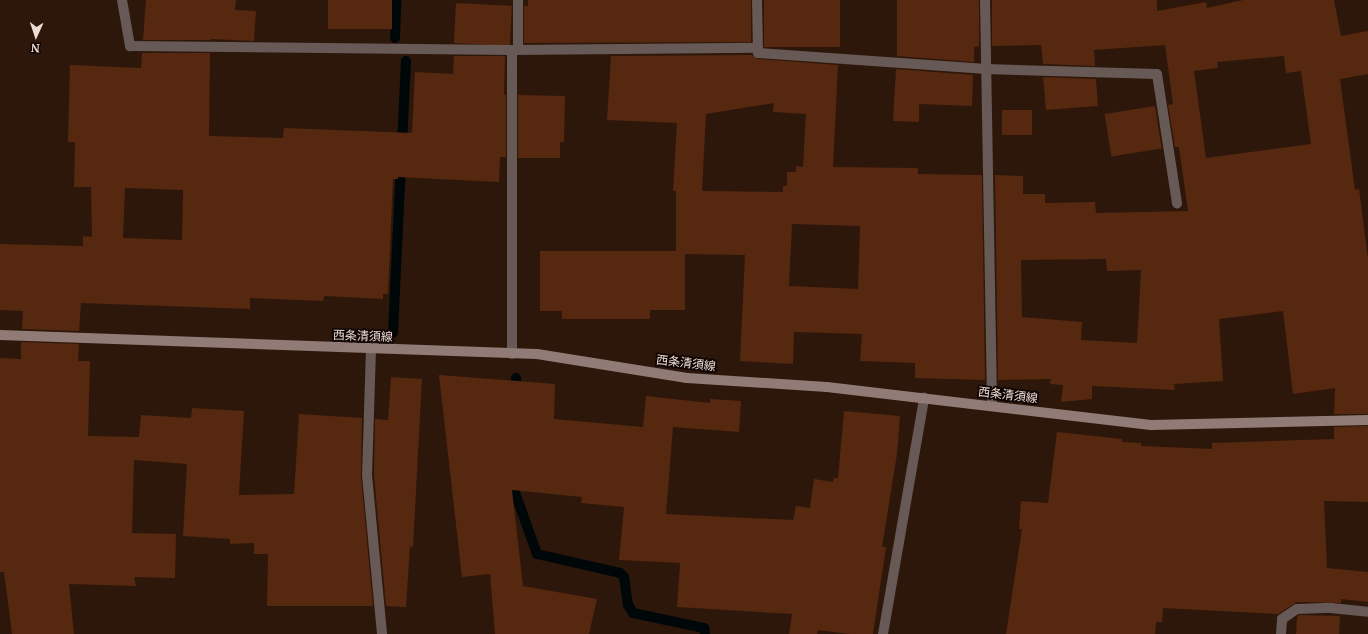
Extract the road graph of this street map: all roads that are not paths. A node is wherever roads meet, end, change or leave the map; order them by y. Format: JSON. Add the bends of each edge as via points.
{"nodes":[{"id":1,"x":122,"y":0,"type":"edge"},
{"id":2,"x":518,"y":0,"type":"edge"},
{"id":3,"x":757,"y":0,"type":"edge"},
{"id":4,"x":985,"y":0,"type":"edge"},
{"id":5,"x":758,"y":48,"type":"junction"},
{"id":6,"x":515,"y":50,"type":"junction"},
{"id":7,"x":986,"y":69,"type":"junction"},
{"id":8,"x":1177,"y":203,"type":"dead end"},
{"id":9,"x":0,"y":335,"type":"edge"},
{"id":10,"x":371,"y":349,"type":"junction"},
{"id":11,"x":512,"y":354,"type":"junction"},
{"id":12,"x":924,"y":398,"type":"junction"},
{"id":13,"x":992,"y":406,"type":"junction"},
{"id":14,"x":1368,"y":420,"type":"edge"},
{"id":15,"x":1368,"y":612,"type":"edge"},
{"id":16,"x":382,"y":634,"type":"edge"},
{"id":17,"x":883,"y":634,"type":"edge"},
{"id":18,"x":1281,"y":634,"type":"edge"}],
"edges":[{"from":1,"to":6,"type":"street","via":[[130,46]]},
{"from":2,"to":6,"type":"street"},
{"from":3,"to":5,"type":"street"},
{"from":4,"to":7,"type":"street"},
{"from":5,"to":6,"type":"street"},
{"from":5,"to":7,"type":"street","via":[[758,53]]},
{"from":6,"to":11,"type":"street"},
{"from":7,"to":8,"type":"street","via":[[1157,74]]},
{"from":7,"to":13,"type":"street"},
{"from":9,"to":10,"type":"main road","name":"西条清須線"},
{"from":10,"to":11,"type":"main road","name":"西条清須線"},
{"from":10,"to":16,"type":"street","via":[[367,475]]},
{"from":11,"to":12,"type":"main road","name":"西条清須線","via":[[537,354],[687,378],[827,387]]},
{"from":12,"to":13,"type":"main road","name":"西条清須線"},
{"from":12,"to":17,"type":"street"},
{"from":13,"to":14,"type":"main road","name":"西条清須線","via":[[1151,424]]},
{"from":15,"to":18,"type":"street","via":[[1331,608],[1297,609],[1282,619]]}]}
